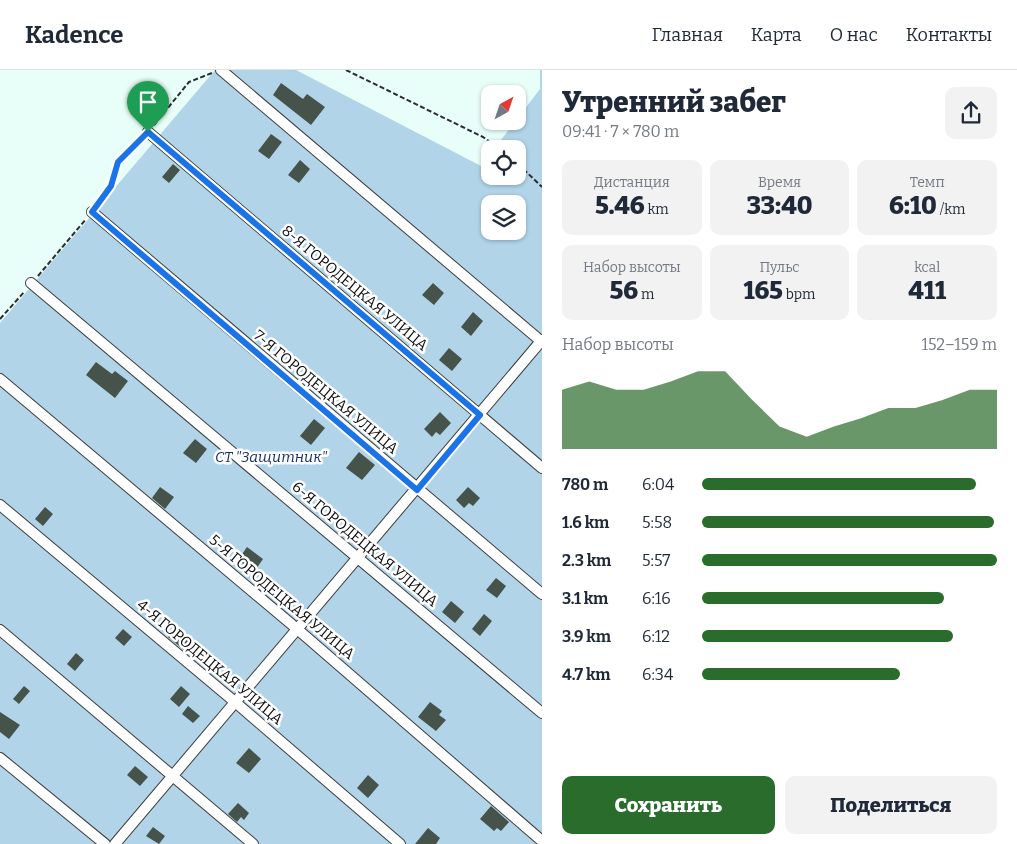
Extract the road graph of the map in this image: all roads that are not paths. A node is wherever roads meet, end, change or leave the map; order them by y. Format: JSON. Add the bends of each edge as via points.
{"nodes":[{"id":1,"x":221,"y":70,"type":"edge"},
{"id":2,"x":148,"y":132,"type":"road end"},
{"id":3,"x":92,"y":212,"type":"road end"},
{"id":4,"x":31,"y":283,"type":"road end"},
{"id":5,"x":542,"y":341,"type":"edge"},
{"id":6,"x":0,"y":379,"type":"edge"},
{"id":7,"x":480,"y":415,"type":"junction"},
{"id":8,"x":542,"y":468,"type":"edge"},
{"id":9,"x":417,"y":490,"type":"junction"},
{"id":10,"x":0,"y":505,"type":"edge"},
{"id":11,"x":357,"y":557,"type":"junction"},
{"id":12,"x":542,"y":594,"type":"edge"},
{"id":13,"x":296,"y":628,"type":"junction"},
{"id":14,"x":0,"y":630,"type":"edge"},
{"id":15,"x":235,"y":702,"type":"junction"},
{"id":16,"x":542,"y":712,"type":"edge"},
{"id":17,"x":0,"y":758,"type":"edge"},
{"id":18,"x":172,"y":776,"type":"junction"},
{"id":19,"x":542,"y":841,"type":"edge"},
{"id":20,"x":105,"y":844,"type":"edge"},
{"id":21,"x":115,"y":844,"type":"edge"},
{"id":22,"x":253,"y":844,"type":"edge"},
{"id":23,"x":400,"y":844,"type":"edge"}],
"edges":[{"from":1,"to":5,"type":"street"},
{"from":2,"to":7,"type":"street","name":"8-Я ГОРОДЕЦКАЯ УЛИЦА"},
{"from":3,"to":9,"type":"street","name":"7-Я ГОРОДЕЦКАЯ УЛИЦА"},
{"from":4,"to":11,"type":"street","name":"6-Я ГОРОДЕЦКАЯ УЛИЦА"},
{"from":5,"to":7,"type":"street"},
{"from":6,"to":13,"type":"street","name":"5-Я ГОРОДЕЦКАЯ УЛИЦА"},
{"from":7,"to":8,"type":"street","name":"8-Я ГОРОДЕЦКАЯ УЛИЦА"},
{"from":7,"to":9,"type":"street"},
{"from":9,"to":11,"type":"street"},
{"from":9,"to":12,"type":"street","name":"7-Я ГОРОДЕЦКАЯ УЛИЦА"},
{"from":10,"to":15,"type":"street","name":"4-Я ГОРОДЕЦКАЯ УЛИЦА"},
{"from":11,"to":13,"type":"street"},
{"from":11,"to":16,"type":"street","name":"6-Я ГОРОДЕЦКАЯ УЛИЦА"},
{"from":13,"to":15,"type":"street"},
{"from":13,"to":19,"type":"street","name":"5-Я ГОРОДЕЦКАЯ УЛИЦА"},
{"from":14,"to":18,"type":"street"},
{"from":15,"to":18,"type":"street"},
{"from":15,"to":23,"type":"street","name":"4-Я ГОРОДЕЦКАЯ УЛИЦА"},
{"from":17,"to":20,"type":"street"},
{"from":18,"to":21,"type":"street"},
{"from":18,"to":22,"type":"street"}]}
